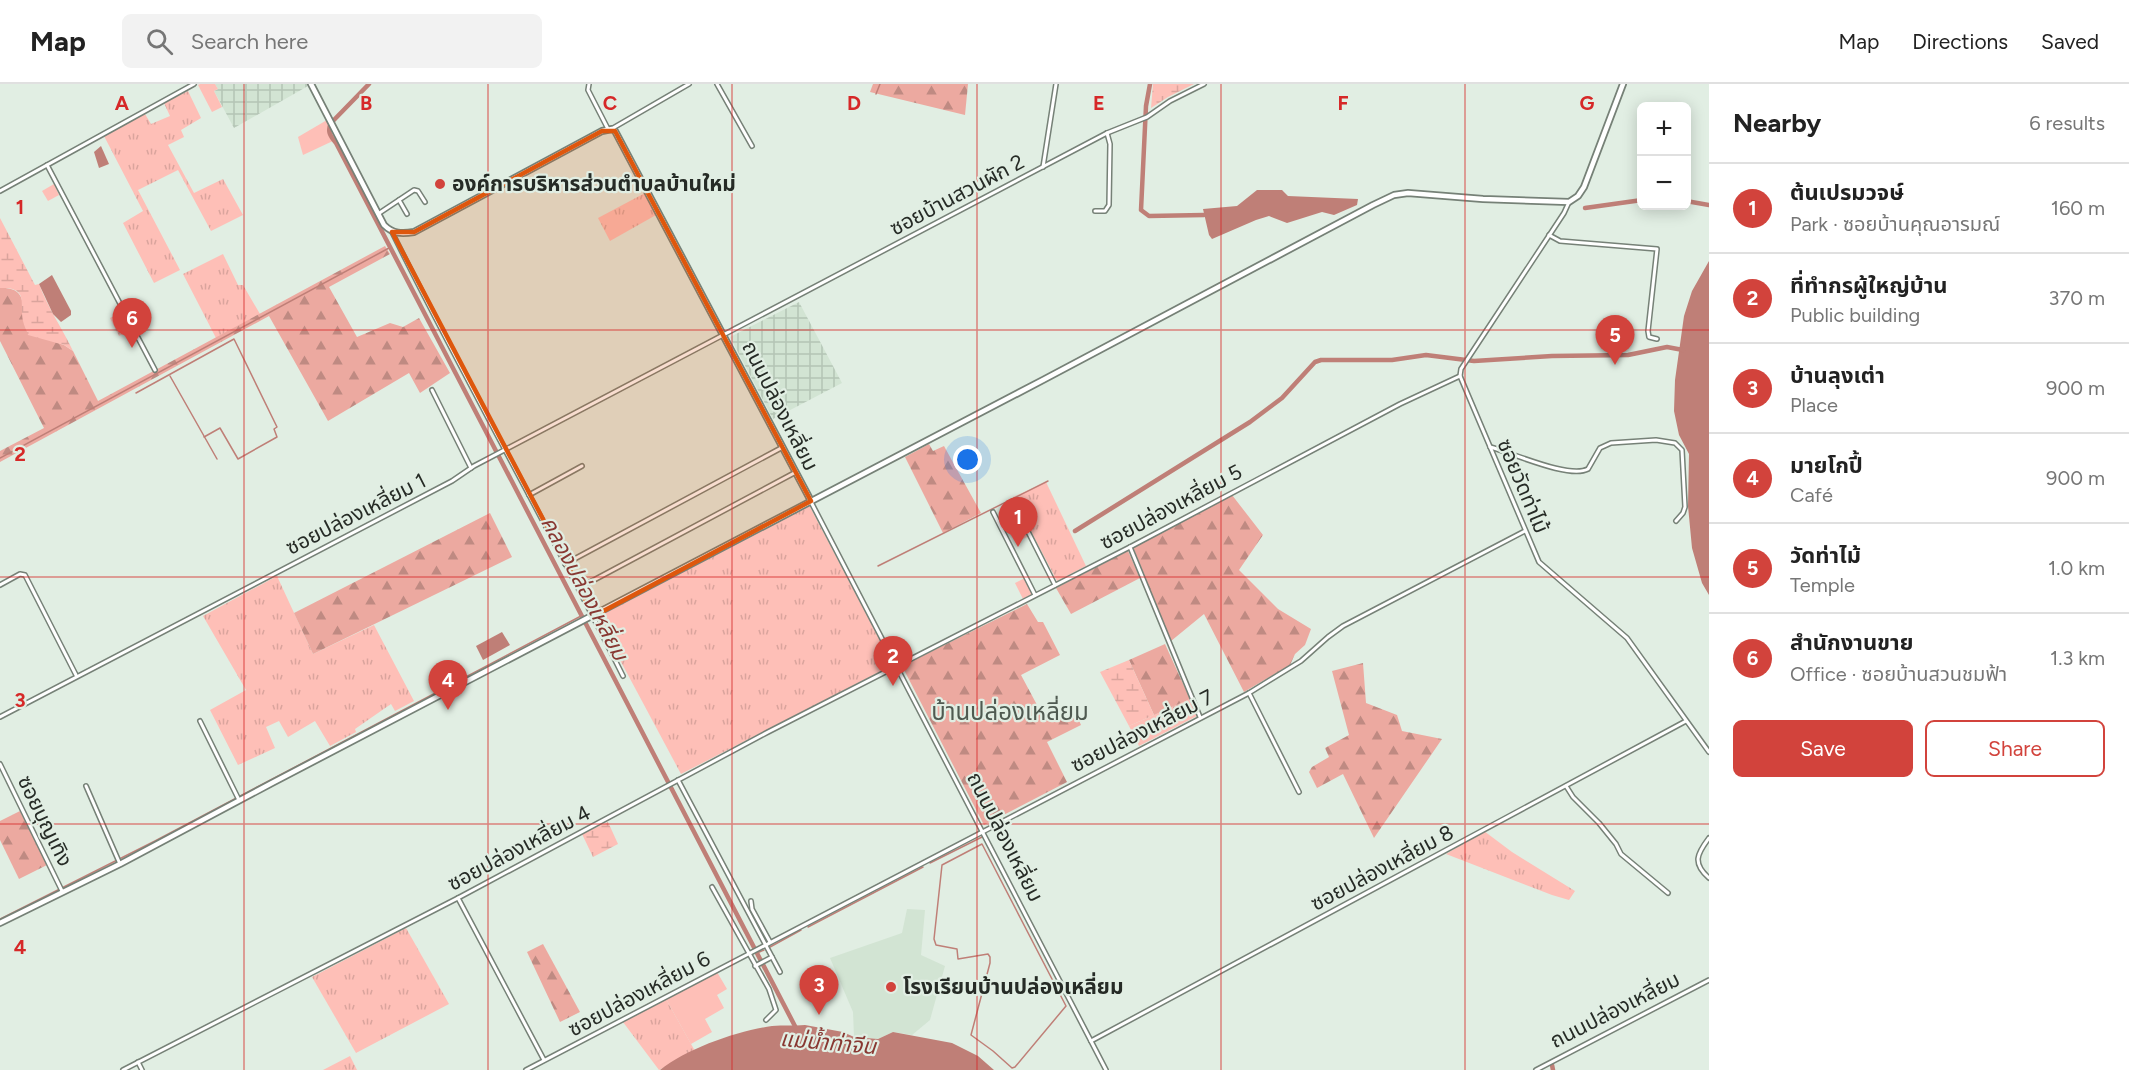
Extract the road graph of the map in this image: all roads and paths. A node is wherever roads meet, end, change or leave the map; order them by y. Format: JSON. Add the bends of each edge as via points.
{"nodes":[{"id":1,"x":194,"y":84,"type":"edge"},
{"id":2,"x":311,"y":84,"type":"edge"},
{"id":3,"x":589,"y":84,"type":"edge"},
{"id":4,"x":690,"y":84,"type":"edge"},
{"id":5,"x":717,"y":84,"type":"edge"},
{"id":6,"x":1056,"y":84,"type":"edge"},
{"id":7,"x":1204,"y":84,"type":"edge"},
{"id":8,"x":1623,"y":84,"type":"edge"},
{"id":9,"x":610,"y":129,"type":"junction"},
{"id":10,"x":1107,"y":133,"type":"junction"},
{"id":11,"x":752,"y":146,"type":"dead end"},
{"id":12,"x":47,"y":165,"type":"junction"},
{"id":13,"x":1043,"y":166,"type":"junction"},
{"id":14,"x":0,"y":191,"type":"edge"},
{"id":15,"x":399,"y":200,"type":"junction"},
{"id":16,"x":426,"y":202,"type":"dead end"},
{"id":17,"x":1569,"y":202,"type":"junction"},
{"id":18,"x":1095,"y":212,"type":"dead end"},
{"id":19,"x":378,"y":214,"type":"junction"},
{"id":20,"x":407,"y":214,"type":"dead end"},
{"id":21,"x":392,"y":232,"type":"junction"},
{"id":22,"x":1549,"y":236,"type":"junction"},
{"id":23,"x":725,"y":336,"type":"junction"},
{"id":24,"x":1657,"y":339,"type":"dead end"},
{"id":25,"x":155,"y":370,"type":"dead end"},
{"id":26,"x":1460,"y":376,"type":"junction"},
{"id":27,"x":432,"y":390,"type":"dead end"},
{"id":28,"x":783,"y":447,"type":"junction"},
{"id":29,"x":1490,"y":447,"type":"junction"},
{"id":30,"x":506,"y":450,"type":"junction"},
{"id":31,"x":582,"y":466,"type":"dead end"},
{"id":32,"x":471,"y":468,"type":"junction"},
{"id":33,"x":795,"y":472,"type":"junction"},
{"id":34,"x":529,"y":495,"type":"junction"},
{"id":35,"x":811,"y":501,"type":"junction"},
{"id":36,"x":1014,"y":504,"type":"dead end"},
{"id":37,"x":993,"y":512,"type":"dead end"},
{"id":38,"x":1676,"y":520,"type":"dead end"},
{"id":39,"x":1525,"y":531,"type":"junction"},
{"id":40,"x":1130,"y":547,"type":"junction"},
{"id":41,"x":566,"y":564,"type":"junction"},
{"id":42,"x":0,"y":585,"type":"edge"},
{"id":43,"x":1055,"y":585,"type":"junction"},
{"id":44,"x":579,"y":588,"type":"junction"},
{"id":45,"x":1035,"y":595,"type":"junction"},
{"id":46,"x":594,"y":616,"type":"junction"},
{"id":47,"x":897,"y":665,"type":"junction"},
{"id":48,"x":76,"y":675,"type":"junction"},
{"id":49,"x":623,"y":676,"type":"dead end"},
{"id":50,"x":1249,"y":693,"type":"junction"},
{"id":51,"x":0,"y":717,"type":"edge"},
{"id":52,"x":1200,"y":717,"type":"junction"},
{"id":53,"x":200,"y":721,"type":"dead end"},
{"id":54,"x":1686,"y":722,"type":"junction"},
{"id":55,"x":1709,"y":752,"type":"edge"},
{"id":56,"x":0,"y":764,"type":"edge"},
{"id":57,"x":678,"y":780,"type":"junction"},
{"id":58,"x":86,"y":786,"type":"dead end"},
{"id":59,"x":1566,"y":786,"type":"junction"},
{"id":60,"x":1299,"y":792,"type":"dead end"},
{"id":61,"x":238,"y":798,"type":"junction"},
{"id":62,"x":983,"y":832,"type":"junction"},
{"id":63,"x":1709,"y":838,"type":"edge"},
{"id":64,"x":120,"y":864,"type":"junction"},
{"id":65,"x":1709,"y":878,"type":"edge"},
{"id":66,"x":712,"y":887,"type":"dead end"},
{"id":67,"x":62,"y":891,"type":"junction"},
{"id":68,"x":1668,"y":893,"type":"dead end"},
{"id":69,"x":458,"y":898,"type":"junction"},
{"id":70,"x":751,"y":902,"type":"dead end"},
{"id":71,"x":0,"y":923,"type":"edge"},
{"id":72,"x":770,"y":942,"type":"junction"},
{"id":73,"x":763,"y":945,"type":"junction"},
{"id":74,"x":749,"y":953,"type":"junction"},
{"id":75,"x":772,"y":957,"type":"junction"},
{"id":76,"x":757,"y":965,"type":"junction"},
{"id":77,"x":780,"y":972,"type":"dead end"},
{"id":78,"x":1709,"y":980,"type":"edge"},
{"id":79,"x":765,"y":1020,"type":"dead end"},
{"id":80,"x":1091,"y":1041,"type":"junction"},
{"id":81,"x":544,"y":1060,"type":"junction"},
{"id":82,"x":138,"y":1062,"type":"junction"},
{"id":83,"x":1546,"y":1064,"type":"junction"},
{"id":84,"x":1105,"y":1069,"type":"edge"},
{"id":85,"x":123,"y":1070,"type":"edge"},
{"id":86,"x":142,"y":1070,"type":"edge"},
{"id":87,"x":526,"y":1070,"type":"edge"},
{"id":88,"x":1536,"y":1070,"type":"edge"},
{"id":89,"x":1548,"y":1070,"type":"edge"}],
"edges":[{"from":1,"to":12,"type":"street"},
{"from":2,"to":19,"type":"street"},
{"from":3,"to":9,"type":"street","via":[[588,90]]},
{"from":4,"to":9,"type":"street"},
{"from":5,"to":11,"type":"street"},
{"from":6,"to":13,"type":"street"},
{"from":7,"to":10,"type":"street","name":"ซอยบ้านสวนผัก 2","via":[[1145,118]]},
{"from":8,"to":17,"type":"street","via":[[1584,187]]},
{"from":9,"to":21,"type":"street","via":[[414,232]]},
{"from":9,"to":23,"type":"street","name":"ถนนปล่องเหลี่ยม","via":[[618,135]]},
{"from":10,"to":13,"type":"street","name":"ซอยบ้านสวนผัก 2"},
{"from":10,"to":18,"type":"street","via":[[1109,205],[1105,211]]},
{"from":12,"to":14,"type":"street"},
{"from":12,"to":25,"type":"street"},
{"from":13,"to":23,"type":"street","name":"ซอยบ้านสวนผัก 2"},
{"from":15,"to":16,"type":"street","via":[[416,190]]},
{"from":15,"to":19,"type":"street"},
{"from":15,"to":20,"type":"street"},
{"from":17,"to":22,"type":"street"},
{"from":17,"to":35,"type":"street","via":[[1394,195]]},
{"from":19,"to":21,"type":"street"},
{"from":21,"to":30,"type":"street"},
{"from":22,"to":24,"type":"street","via":[[1560,241],[1657,249],[1648,334]]},
{"from":22,"to":26,"type":"street","via":[[1464,363]]},
{"from":23,"to":28,"type":"street","name":"ถนนปล่องเหลี่ยม"},
{"from":23,"to":30,"type":"street","name":"ซอยปล่องเหลี่ยม 1"},
{"from":26,"to":29,"type":"street","name":"ซอยวัดท่าไม้"},
{"from":26,"to":40,"type":"street","name":"ซอยปล่องเหลี่ยม 5"},
{"from":27,"to":32,"type":"street"},
{"from":28,"to":33,"type":"street","name":"ถนนปล่องเหลี่ยม"},
{"from":28,"to":41,"type":"street"},
{"from":29,"to":38,"type":"street","via":[[1574,472],[1588,469],[1600,448],[1611,443],[1675,443],[1682,450],[1685,498],[1683,513]]},
{"from":29,"to":39,"type":"street","name":"ซอยวัดท่าไม้"},
{"from":30,"to":32,"type":"street","name":"ซอยปล่องเหลี่ยม 1"},
{"from":30,"to":34,"type":"street"},
{"from":31,"to":34,"type":"street"},
{"from":32,"to":48,"type":"street","name":"ซอยปล่องเหลี่ยม 1"},
{"from":33,"to":35,"type":"street","name":"ถนนปล่องเหลี่ยม"},
{"from":33,"to":44,"type":"street"},
{"from":34,"to":41,"type":"street"},
{"from":35,"to":46,"type":"street"},
{"from":35,"to":47,"type":"street","name":"ถนนปล่องเหลี่ยม"},
{"from":36,"to":43,"type":"street"},
{"from":37,"to":45,"type":"street"},
{"from":39,"to":50,"type":"street","name":"ซอยปล่องเหลี่ยม 7","via":[[1343,626],[1301,661]]},
{"from":39,"to":54,"type":"street","name":"ซอยวัดท่าไม้","via":[[1543,567],[1627,638]]},
{"from":40,"to":43,"type":"street","name":"ซอยปล่องเหลี่ยม 5"},
{"from":40,"to":52,"type":"street"},
{"from":41,"to":44,"type":"street"},
{"from":42,"to":48,"type":"street","via":[[25,574]]},
{"from":43,"to":45,"type":"street","name":"ซอยปล่องเหลี่ยม 5"},
{"from":44,"to":46,"type":"street"},
{"from":45,"to":47,"type":"street","name":"ซอยปล่องเหลี่ยม 5"},
{"from":46,"to":49,"type":"street"},
{"from":46,"to":61,"type":"street"},
{"from":47,"to":57,"type":"street","name":"ซอยปล่องเหลี่ยม 4"},
{"from":47,"to":62,"type":"street","name":"ถนนปล่องเหลี่ยม"},
{"from":48,"to":51,"type":"street","name":"ซอยปล่องเหลี่ยม 1"},
{"from":50,"to":52,"type":"street","name":"ซอยปล่องเหลี่ยม 7"},
{"from":50,"to":60,"type":"street"},
{"from":52,"to":62,"type":"street","name":"ซอยปล่องเหลี่ยม 7"},
{"from":53,"to":61,"type":"street"},
{"from":54,"to":55,"type":"street","name":"ซอยวัดท่าไม้"},
{"from":54,"to":59,"type":"street","name":"ซอยปล่องเหลี่ยม 8"},
{"from":56,"to":67,"type":"street","name":"ซอยบุญเทิง"},
{"from":57,"to":69,"type":"street","name":"ซอยปล่องเหลี่ยม 4"},
{"from":57,"to":73,"type":"street"},
{"from":58,"to":64,"type":"street"},
{"from":59,"to":68,"type":"street","via":[[1621,854]]},
{"from":59,"to":80,"type":"street","name":"ซอยปล่องเหลี่ยม 8"},
{"from":61,"to":64,"type":"street"},
{"from":62,"to":72,"type":"street","name":"ซอยปล่องเหลี่ยม 7"},
{"from":62,"to":80,"type":"street","name":"ถนนปล่องเหลี่ยม"},
{"from":63,"to":65,"type":"street","via":[[1698,855],[1700,868]]},
{"from":64,"to":67,"type":"street"},
{"from":66,"to":74,"type":"street"},
{"from":67,"to":71,"type":"street"},
{"from":69,"to":81,"type":"street"},
{"from":69,"to":82,"type":"street","name":"ซอยปล่องเหลี่ยม 4"},
{"from":70,"to":72,"type":"street"},
{"from":72,"to":73,"type":"street","name":"ซอยปล่องเหลี่ยม 7"},
{"from":73,"to":74,"type":"street","name":"ซอยปล่องเหลี่ยม 6"},
{"from":73,"to":75,"type":"street"},
{"from":74,"to":76,"type":"street"},
{"from":74,"to":81,"type":"street","name":"ซอยปล่องเหลี่ยม 6"},
{"from":75,"to":76,"type":"street"},
{"from":75,"to":77,"type":"street"},
{"from":76,"to":79,"type":"street","via":[[776,1008]]},
{"from":78,"to":83,"type":"street","name":"ถนนปล่องเหลี่ยม"},
{"from":80,"to":84,"type":"street","name":"ถนนปล่องเหลี่ยม"},
{"from":81,"to":87,"type":"street","name":"ซอยปล่องเหลี่ยม 6"},
{"from":82,"to":85,"type":"street","name":"ซอยปล่องเหลี่ยม 4"},
{"from":82,"to":86,"type":"street"},
{"from":83,"to":88,"type":"street","name":"ถนนปล่องเหลี่ยม"},
{"from":83,"to":89,"type":"street"}]}
